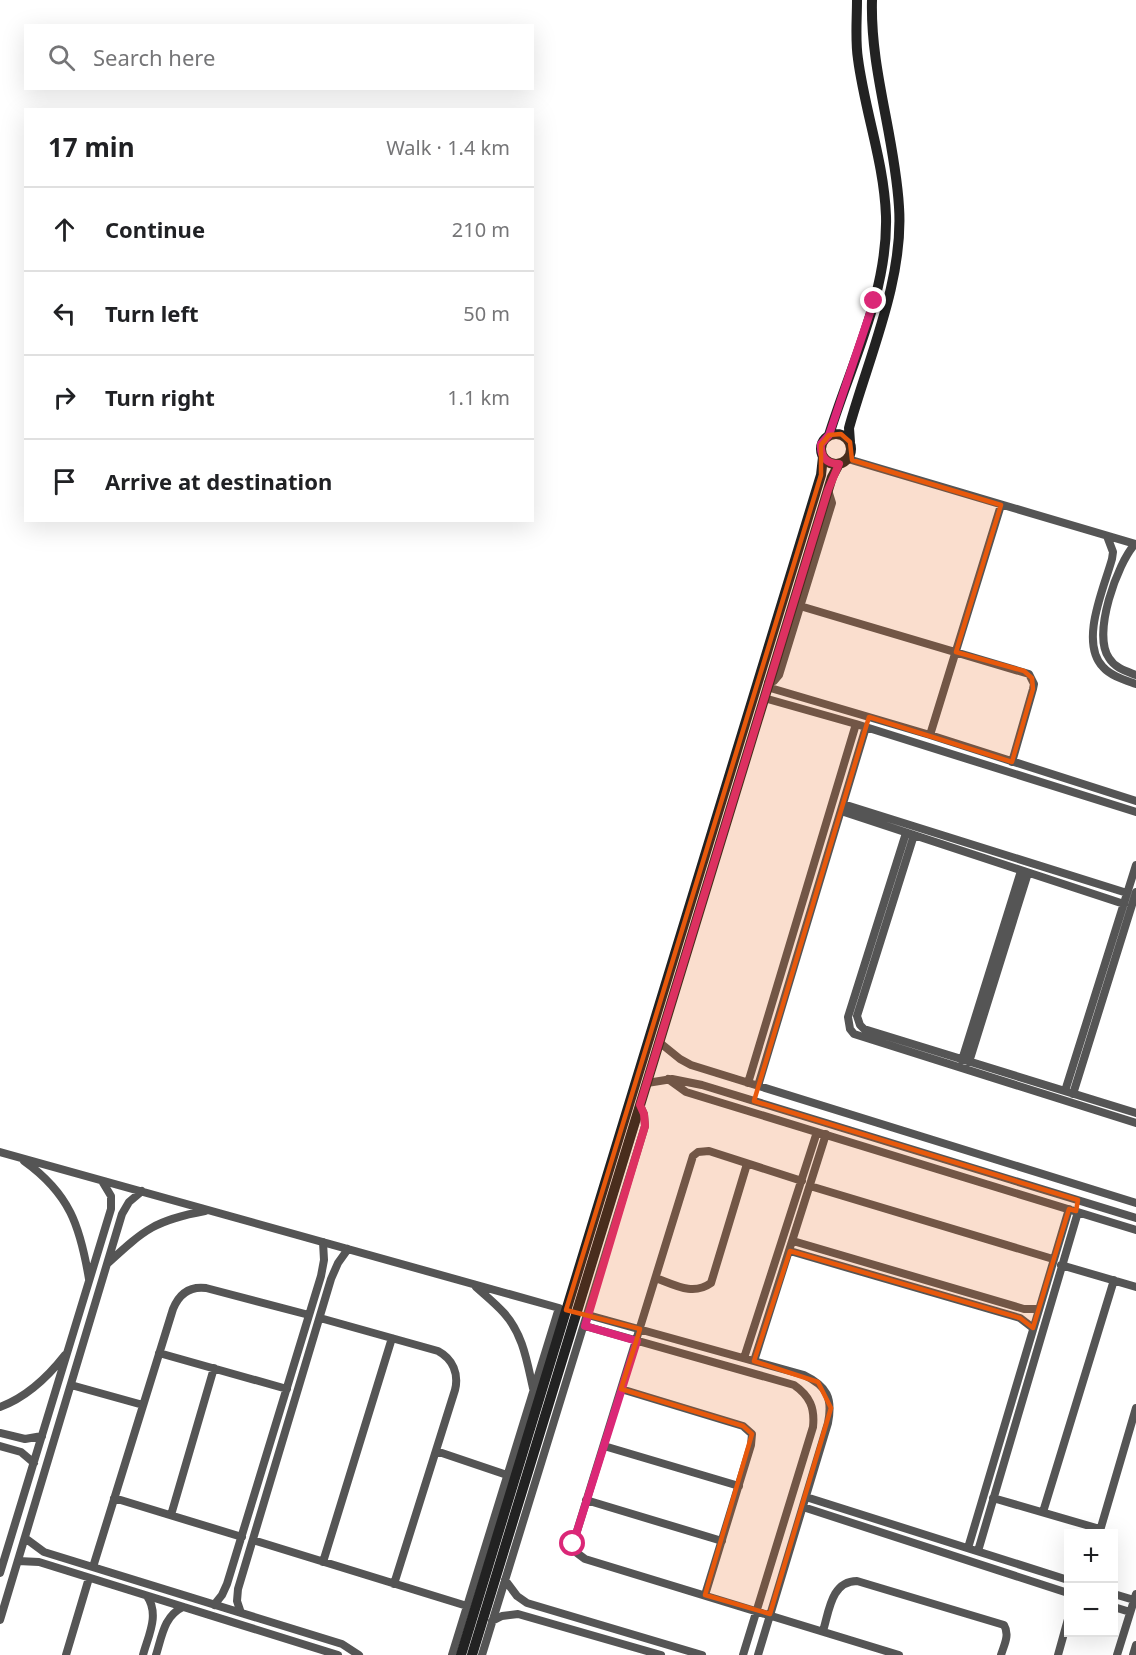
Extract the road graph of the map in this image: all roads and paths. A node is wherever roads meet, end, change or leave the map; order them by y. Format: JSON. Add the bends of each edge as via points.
{"nodes":[{"id":1,"x":857,"y":0,"type":"edge"},
{"id":2,"x":872,"y":0,"type":"edge"},
{"id":3,"x":829,"y":435,"type":"junction"},
{"id":4,"x":850,"y":442,"type":"junction"},
{"id":5,"x":823,"y":456,"type":"junction"},
{"id":6,"x":843,"y":461,"type":"junction"},
{"id":7,"x":828,"y":490,"type":"junction"},
{"id":8,"x":1001,"y":505,"type":"junction"},
{"id":9,"x":1107,"y":536,"type":"junction"},
{"id":10,"x":1135,"y":544,"type":"edge"},
{"id":11,"x":1112,"y":559,"type":"junction"},
{"id":12,"x":1123,"y":562,"type":"junction"},
{"id":13,"x":800,"y":606,"type":"junction"},
{"id":14,"x":956,"y":652,"type":"junction"},
{"id":15,"x":1136,"y":675,"type":"edge"},
{"id":16,"x":1136,"y":684,"type":"edge"},
{"id":17,"x":766,"y":689,"type":"junction"},
{"id":18,"x":856,"y":724,"type":"junction"},
{"id":19,"x":866,"y":727,"type":"junction"},
{"id":20,"x":930,"y":735,"type":"junction"},
{"id":21,"x":1012,"y":762,"type":"junction"},
{"id":22,"x":1136,"y":801,"type":"edge"},
{"id":23,"x":842,"y":807,"type":"junction"},
{"id":24,"x":1136,"y":812,"type":"edge"},
{"id":25,"x":910,"y":834,"type":"junction"},
{"id":26,"x":1136,"y":865,"type":"edge"},
{"id":27,"x":1025,"y":872,"type":"junction"},
{"id":28,"x":1132,"y":892,"type":"edge"},
{"id":29,"x":1124,"y":904,"type":"junction"},
{"id":30,"x":659,"y":1042,"type":"junction"},
{"id":31,"x":966,"y":1061,"type":"junction"},
{"id":32,"x":706,"y":1070,"type":"junction"},
{"id":33,"x":668,"y":1079,"type":"junction"},
{"id":34,"x":647,"y":1083,"type":"junction"},
{"id":35,"x":748,"y":1083,"type":"junction"},
{"id":36,"x":702,"y":1085,"type":"junction"},
{"id":37,"x":758,"y":1086,"type":"junction"},
{"id":38,"x":1069,"y":1092,"type":"junction"},
{"id":39,"x":1136,"y":1113,"type":"edge"},
{"id":40,"x":1136,"y":1123,"type":"edge"},
{"id":41,"x":821,"y":1133,"type":"junction"},
{"id":42,"x":0,"y":1152,"type":"edge"},
{"id":43,"x":16,"y":1156,"type":"junction"},
{"id":44,"x":747,"y":1164,"type":"junction"},
{"id":45,"x":102,"y":1180,"type":"junction"},
{"id":46,"x":806,"y":1184,"type":"junction"},
{"id":47,"x":142,"y":1191,"type":"junction"},
{"id":48,"x":1078,"y":1200,"type":"junction"},
{"id":49,"x":1136,"y":1203,"type":"edge"},
{"id":50,"x":112,"y":1206,"type":"junction"},
{"id":51,"x":209,"y":1210,"type":"junction"},
{"id":52,"x":124,"y":1211,"type":"junction"},
{"id":53,"x":1074,"y":1211,"type":"junction"},
{"id":54,"x":1136,"y":1218,"type":"edge"},
{"id":55,"x":1136,"y":1230,"type":"edge"},
{"id":56,"x":793,"y":1241,"type":"junction"},
{"id":57,"x":323,"y":1242,"type":"junction"},
{"id":58,"x":348,"y":1249,"type":"junction"},
{"id":59,"x":790,"y":1251,"type":"junction"},
{"id":60,"x":1053,"y":1259,"type":"junction"},
{"id":61,"x":108,"y":1263,"type":"junction"},
{"id":62,"x":1062,"y":1265,"type":"junction"},
{"id":63,"x":656,"y":1278,"type":"junction"},
{"id":64,"x":1114,"y":1280,"type":"junction"},
{"id":65,"x":89,"y":1281,"type":"junction"},
{"id":66,"x":474,"y":1285,"type":"junction"},
{"id":67,"x":1136,"y":1287,"type":"edge"},
{"id":68,"x":1039,"y":1309,"type":"junction"},
{"id":69,"x":572,"y":1311,"type":"junction"},
{"id":70,"x":309,"y":1315,"type":"junction"},
{"id":71,"x":320,"y":1318,"type":"junction"},
{"id":72,"x":585,"y":1326,"type":"junction"},
{"id":73,"x":1033,"y":1328,"type":"junction"},
{"id":74,"x":640,"y":1329,"type":"junction"},
{"id":75,"x":392,"y":1338,"type":"junction"},
{"id":76,"x":637,"y":1341,"type":"junction"},
{"id":77,"x":67,"y":1353,"type":"junction"},
{"id":78,"x":159,"y":1353,"type":"junction"},
{"id":79,"x":744,"y":1358,"type":"junction"},
{"id":80,"x":754,"y":1361,"type":"junction"},
{"id":81,"x":214,"y":1368,"type":"junction"},
{"id":82,"x":71,"y":1385,"type":"junction"},
{"id":83,"x":287,"y":1389,"type":"junction"},
{"id":84,"x":621,"y":1389,"type":"junction"},
{"id":85,"x":534,"y":1390,"type":"junction"},
{"id":86,"x":143,"y":1405,"type":"junction"},
{"id":87,"x":0,"y":1407,"type":"edge"},
{"id":88,"x":1136,"y":1408,"type":"edge"},
{"id":89,"x":0,"y":1433,"type":"edge"},
{"id":90,"x":42,"y":1436,"type":"junction"},
{"id":91,"x":25,"y":1439,"type":"junction"},
{"id":92,"x":0,"y":1446,"type":"edge"},
{"id":93,"x":604,"y":1446,"type":"junction"},
{"id":94,"x":436,"y":1451,"type":"junction"},
{"id":95,"x":21,"y":1452,"type":"junction"},
{"id":96,"x":34,"y":1463,"type":"junction"},
{"id":97,"x":507,"y":1475,"type":"junction"},
{"id":98,"x":739,"y":1486,"type":"junction"},
{"id":99,"x":114,"y":1497,"type":"junction"},
{"id":100,"x":993,"y":1498,"type":"junction"},
{"id":101,"x":586,"y":1500,"type":"junction"},
{"id":102,"x":804,"y":1502,"type":"junction"},
{"id":103,"x":1043,"y":1512,"type":"junction"},
{"id":104,"x":171,"y":1515,"type":"junction"},
{"id":105,"x":498,"y":1519,"type":"junction"},
{"id":106,"x":1094,"y":1529,"type":"edge"},
{"id":107,"x":1101,"y":1529,"type":"edge"},
{"id":108,"x":242,"y":1537,"type":"junction"},
{"id":109,"x":25,"y":1538,"type":"junction"},
{"id":110,"x":253,"y":1540,"type":"junction"},
{"id":111,"x":722,"y":1541,"type":"junction"},
{"id":112,"x":968,"y":1548,"type":"junction"},
{"id":113,"x":978,"y":1551,"type":"junction"},
{"id":114,"x":44,"y":1552,"type":"junction"},
{"id":115,"x":18,"y":1561,"type":"junction"},
{"id":116,"x":39,"y":1562,"type":"junction"},
{"id":117,"x":323,"y":1562,"type":"junction"},
{"id":118,"x":93,"y":1567,"type":"junction"},
{"id":119,"x":0,"y":1573,"type":"edge"},
{"id":120,"x":89,"y":1578,"type":"junction"},
{"id":121,"x":1064,"y":1579,"type":"edge"},
{"id":122,"x":505,"y":1580,"type":"junction"},
{"id":123,"x":394,"y":1584,"type":"junction"},
{"id":124,"x":225,"y":1590,"type":"junction"},
{"id":125,"x":1064,"y":1592,"type":"edge"},
{"id":126,"x":237,"y":1593,"type":"junction"},
{"id":127,"x":705,"y":1595,"type":"junction"},
{"id":128,"x":1118,"y":1595,"type":"edge"},
{"id":129,"x":147,"y":1596,"type":"junction"},
{"id":130,"x":1135,"y":1597,"type":"edge"},
{"id":131,"x":214,"y":1605,"type":"junction"},
{"id":132,"x":467,"y":1606,"type":"junction"},
{"id":133,"x":183,"y":1607,"type":"junction"},
{"id":134,"x":1118,"y":1608,"type":"edge"},
{"id":135,"x":547,"y":1609,"type":"junction"},
{"id":136,"x":757,"y":1610,"type":"junction"},
{"id":137,"x":1130,"y":1612,"type":"junction"},
{"id":138,"x":241,"y":1613,"type":"junction"},
{"id":139,"x":770,"y":1614,"type":"junction"},
{"id":140,"x":154,"y":1618,"type":"junction"},
{"id":141,"x":0,"y":1620,"type":"edge"},
{"id":142,"x":545,"y":1620,"type":"junction"},
{"id":143,"x":167,"y":1621,"type":"junction"},
{"id":144,"x":492,"y":1621,"type":"junction"},
{"id":145,"x":823,"y":1631,"type":"junction"},
{"id":146,"x":1064,"y":1633,"type":"edge"},
{"id":147,"x":1136,"y":1645,"type":"edge"},
{"id":148,"x":66,"y":1655,"type":"edge"},
{"id":149,"x":143,"y":1655,"type":"edge"},
{"id":150,"x":156,"y":1655,"type":"edge"},
{"id":151,"x":338,"y":1655,"type":"edge"},
{"id":152,"x":359,"y":1655,"type":"edge"},
{"id":153,"x":452,"y":1655,"type":"edge"},
{"id":154,"x":461,"y":1655,"type":"edge"},
{"id":155,"x":472,"y":1655,"type":"edge"},
{"id":156,"x":482,"y":1655,"type":"edge"},
{"id":157,"x":659,"y":1655,"type":"edge"},
{"id":158,"x":702,"y":1655,"type":"edge"},
{"id":159,"x":743,"y":1655,"type":"edge"},
{"id":160,"x":758,"y":1655,"type":"edge"},
{"id":161,"x":899,"y":1655,"type":"edge"},
{"id":162,"x":1001,"y":1655,"type":"edge"},
{"id":163,"x":1058,"y":1655,"type":"edge"},
{"id":164,"x":1117,"y":1655,"type":"edge"},
{"id":165,"x":1133,"y":1655,"type":"edge"}],
"edges":[{"from":1,"to":3,"type":"street","via":[[858,60],[883,183],[885,235],[874,301]]},
{"from":2,"to":4,"type":"street","via":[[873,49],[895,164],[899,222],[891,282],[849,428]]},
{"from":3,"to":4,"type":"street","via":[[841,434]]},
{"from":3,"to":5,"type":"street","via":[[821,444]]},
{"from":4,"to":6,"type":"street","via":[[852,451]]},
{"from":5,"to":6,"type":"street","via":[[829,462]]},
{"from":5,"to":69,"type":"street","via":[[821,475]]},
{"from":6,"to":7,"type":"street"},
{"from":6,"to":8,"type":"street"},
{"from":7,"to":13,"type":"street","via":[[832,503]]},
{"from":7,"to":17,"type":"street"},
{"from":8,"to":9,"type":"street"},
{"from":8,"to":14,"type":"street"},
{"from":9,"to":10,"type":"street"},
{"from":9,"to":11,"type":"street"},
{"from":10,"to":12,"type":"street"},
{"from":11,"to":12,"type":"street"},
{"from":11,"to":16,"type":"street","via":[[1092,644],[1103,668]]},
{"from":12,"to":15,"type":"street","via":[[1105,614],[1103,645],[1119,668]]},
{"from":13,"to":14,"type":"street"},
{"from":13,"to":17,"type":"street","via":[[779,675]]},
{"from":14,"to":20,"type":"street"},
{"from":14,"to":21,"type":"street","via":[[1024,671],[1032,678],[1033,689]]},
{"from":17,"to":18,"type":"street"},
{"from":17,"to":20,"type":"street"},
{"from":17,"to":30,"type":"street"},
{"from":18,"to":19,"type":"street"},
{"from":18,"to":35,"type":"street"},
{"from":19,"to":23,"type":"street"},
{"from":19,"to":24,"type":"street"},
{"from":20,"to":21,"type":"street"},
{"from":21,"to":22,"type":"street"},
{"from":23,"to":25,"type":"street"},
{"from":23,"to":28,"type":"street"},
{"from":23,"to":37,"type":"street"},
{"from":25,"to":27,"type":"street"},
{"from":25,"to":31,"type":"street","via":[[858,1021],[864,1029]]},
{"from":25,"to":40,"type":"street","via":[[848,1017],[850,1029],[854,1034],[907,1052]]},
{"from":26,"to":28,"type":"street"},
{"from":27,"to":29,"type":"street"},
{"from":27,"to":31,"type":"street"},
{"from":28,"to":29,"type":"street"},
{"from":28,"to":38,"type":"street"},
{"from":29,"to":38,"type":"street"},
{"from":30,"to":32,"type":"street","via":[[680,1059]]},
{"from":30,"to":34,"type":"street"},
{"from":31,"to":38,"type":"street"},
{"from":32,"to":35,"type":"street"},
{"from":32,"to":36,"type":"street"},
{"from":33,"to":34,"type":"street"},
{"from":33,"to":36,"type":"street"},
{"from":33,"to":41,"type":"street","via":[[686,1092]]},
{"from":34,"to":69,"type":"street"},
{"from":35,"to":37,"type":"street"},
{"from":36,"to":48,"type":"street"},
{"from":37,"to":49,"type":"street"},
{"from":38,"to":39,"type":"street"},
{"from":41,"to":46,"type":"street"},
{"from":41,"to":53,"type":"street"},
{"from":42,"to":43,"type":"street"},
{"from":43,"to":45,"type":"street"},
{"from":43,"to":65,"type":"street","via":[[65,1201],[80,1234]]},
{"from":44,"to":46,"type":"street"},
{"from":44,"to":63,"type":"street","via":[[711,1283],[692,1290]]},
{"from":44,"to":63,"type":"street","via":[[703,1150],[693,1156]]},
{"from":45,"to":47,"type":"street"},
{"from":45,"to":50,"type":"street"},
{"from":46,"to":56,"type":"street"},
{"from":46,"to":60,"type":"street"},
{"from":46,"to":79,"type":"street"},
{"from":47,"to":51,"type":"street"},
{"from":47,"to":52,"type":"street"},
{"from":48,"to":53,"type":"street"},
{"from":48,"to":54,"type":"street"},
{"from":50,"to":52,"type":"street"},
{"from":50,"to":65,"type":"street"},
{"from":51,"to":57,"type":"street"},
{"from":51,"to":61,"type":"street","via":[[157,1224]]},
{"from":52,"to":61,"type":"street"},
{"from":53,"to":55,"type":"street"},
{"from":53,"to":60,"type":"street"},
{"from":53,"to":62,"type":"street"},
{"from":56,"to":59,"type":"street"},
{"from":56,"to":68,"type":"street","via":[[1024,1309]]},
{"from":57,"to":58,"type":"street"},
{"from":57,"to":70,"type":"street","via":[[323,1268]]},
{"from":58,"to":66,"type":"street"},
{"from":58,"to":71,"type":"street","via":[[334,1271]]},
{"from":59,"to":73,"type":"street","via":[[1020,1318]]},
{"from":59,"to":80,"type":"street"},
{"from":60,"to":68,"type":"street"},
{"from":61,"to":82,"type":"street"},
{"from":62,"to":64,"type":"street"},
{"from":62,"to":100,"type":"street"},
{"from":63,"to":74,"type":"street"},
{"from":64,"to":67,"type":"street"},
{"from":64,"to":103,"type":"street"},
{"from":65,"to":77,"type":"street"},
{"from":66,"to":69,"type":"street"},
{"from":66,"to":85,"type":"street","via":[[504,1312],[513,1326],[524,1349]]},
{"from":68,"to":73,"type":"street"},
{"from":69,"to":72,"type":"street"},
{"from":69,"to":74,"type":"street"},
{"from":69,"to":85,"type":"street"},
{"from":69,"to":105,"type":"street"},
{"from":69,"to":155,"type":"street"},
{"from":70,"to":78,"type":"street","via":[[210,1289],[192,1289],[175,1304]]},
{"from":70,"to":83,"type":"street"},
{"from":71,"to":75,"type":"street"},
{"from":71,"to":110,"type":"street"},
{"from":72,"to":76,"type":"street"},
{"from":72,"to":122,"type":"street"},
{"from":73,"to":112,"type":"street"},
{"from":74,"to":76,"type":"street"},
{"from":74,"to":79,"type":"street"},
{"from":75,"to":94,"type":"street","via":[[438,1351],[454,1368],[456,1385]]},
{"from":75,"to":117,"type":"street"},
{"from":76,"to":84,"type":"street"},
{"from":76,"to":136,"type":"street","via":[[794,1385],[812,1403],[813,1427]]},
{"from":77,"to":87,"type":"street","via":[[31,1391]]},
{"from":77,"to":90,"type":"street"},
{"from":78,"to":81,"type":"street"},
{"from":78,"to":86,"type":"street"},
{"from":79,"to":80,"type":"street"},
{"from":80,"to":102,"type":"street","via":[[804,1375],[818,1382],[827,1394],[831,1408],[828,1423]]},
{"from":81,"to":83,"type":"street"},
{"from":81,"to":104,"type":"street"},
{"from":82,"to":86,"type":"street"},
{"from":82,"to":109,"type":"street"},
{"from":83,"to":108,"type":"street"},
{"from":84,"to":93,"type":"street"},
{"from":84,"to":98,"type":"street","via":[[748,1429],[753,1440]]},
{"from":85,"to":97,"type":"street"},
{"from":86,"to":99,"type":"street"},
{"from":88,"to":107,"type":"street"},
{"from":89,"to":91,"type":"street"},
{"from":90,"to":91,"type":"street"},
{"from":90,"to":96,"type":"street"},
{"from":91,"to":95,"type":"street"},
{"from":92,"to":95,"type":"street"},
{"from":93,"to":98,"type":"street"},
{"from":93,"to":101,"type":"street"},
{"from":94,"to":97,"type":"street"},
{"from":94,"to":123,"type":"street"},
{"from":95,"to":96,"type":"street"},
{"from":96,"to":119,"type":"street"},
{"from":97,"to":105,"type":"street"},
{"from":98,"to":111,"type":"street"},
{"from":99,"to":104,"type":"street"},
{"from":99,"to":118,"type":"street"},
{"from":100,"to":103,"type":"street"},
{"from":100,"to":113,"type":"street"},
{"from":101,"to":111,"type":"street"},
{"from":101,"to":127,"type":"street","via":[[573,1544],[576,1553]]},
{"from":102,"to":112,"type":"street"},
{"from":102,"to":125,"type":"street"},
{"from":102,"to":139,"type":"street"},
{"from":103,"to":106,"type":"street"},
{"from":104,"to":108,"type":"street"},
{"from":105,"to":132,"type":"street"},
{"from":105,"to":154,"type":"street"},
{"from":108,"to":124,"type":"street"},
{"from":109,"to":114,"type":"street"},
{"from":109,"to":115,"type":"street"},
{"from":110,"to":117,"type":"street"},
{"from":110,"to":126,"type":"street"},
{"from":111,"to":127,"type":"street"},
{"from":112,"to":113,"type":"street"},
{"from":113,"to":121,"type":"street"},
{"from":114,"to":116,"type":"street"},
{"from":114,"to":118,"type":"street"},
{"from":115,"to":116,"type":"street"},
{"from":115,"to":141,"type":"street"},
{"from":116,"to":120,"type":"street"},
{"from":117,"to":123,"type":"street"},
{"from":118,"to":131,"type":"street"},
{"from":120,"to":129,"type":"street"},
{"from":120,"to":148,"type":"street"},
{"from":122,"to":135,"type":"street","via":[[521,1600]]},
{"from":122,"to":144,"type":"street"},
{"from":123,"to":132,"type":"street"},
{"from":124,"to":126,"type":"street"},
{"from":124,"to":131,"type":"street"},
{"from":126,"to":138,"type":"street"},
{"from":127,"to":136,"type":"street"},
{"from":128,"to":130,"type":"street"},
{"from":129,"to":133,"type":"street"},
{"from":129,"to":140,"type":"street"},
{"from":130,"to":137,"type":"street"},
{"from":131,"to":138,"type":"street"},
{"from":132,"to":153,"type":"street"},
{"from":133,"to":143,"type":"street"},
{"from":133,"to":151,"type":"street"},
{"from":134,"to":137,"type":"street"},
{"from":135,"to":142,"type":"street"},
{"from":135,"to":158,"type":"street"},
{"from":136,"to":139,"type":"street"},
{"from":136,"to":159,"type":"street"},
{"from":137,"to":164,"type":"street"},
{"from":138,"to":152,"type":"street","via":[[342,1644]]},
{"from":139,"to":145,"type":"street"},
{"from":139,"to":160,"type":"street"},
{"from":140,"to":143,"type":"street","via":[[160,1616]]},
{"from":140,"to":149,"type":"street"},
{"from":142,"to":144,"type":"street","via":[[518,1614]]},
{"from":142,"to":157,"type":"street"},
{"from":143,"to":150,"type":"street"},
{"from":144,"to":156,"type":"street"},
{"from":145,"to":161,"type":"street"},
{"from":145,"to":162,"type":"street","via":[[841,1584],[857,1581],[1004,1625],[1007,1637]]},
{"from":146,"to":163,"type":"street"},
{"from":147,"to":165,"type":"street"}]}
